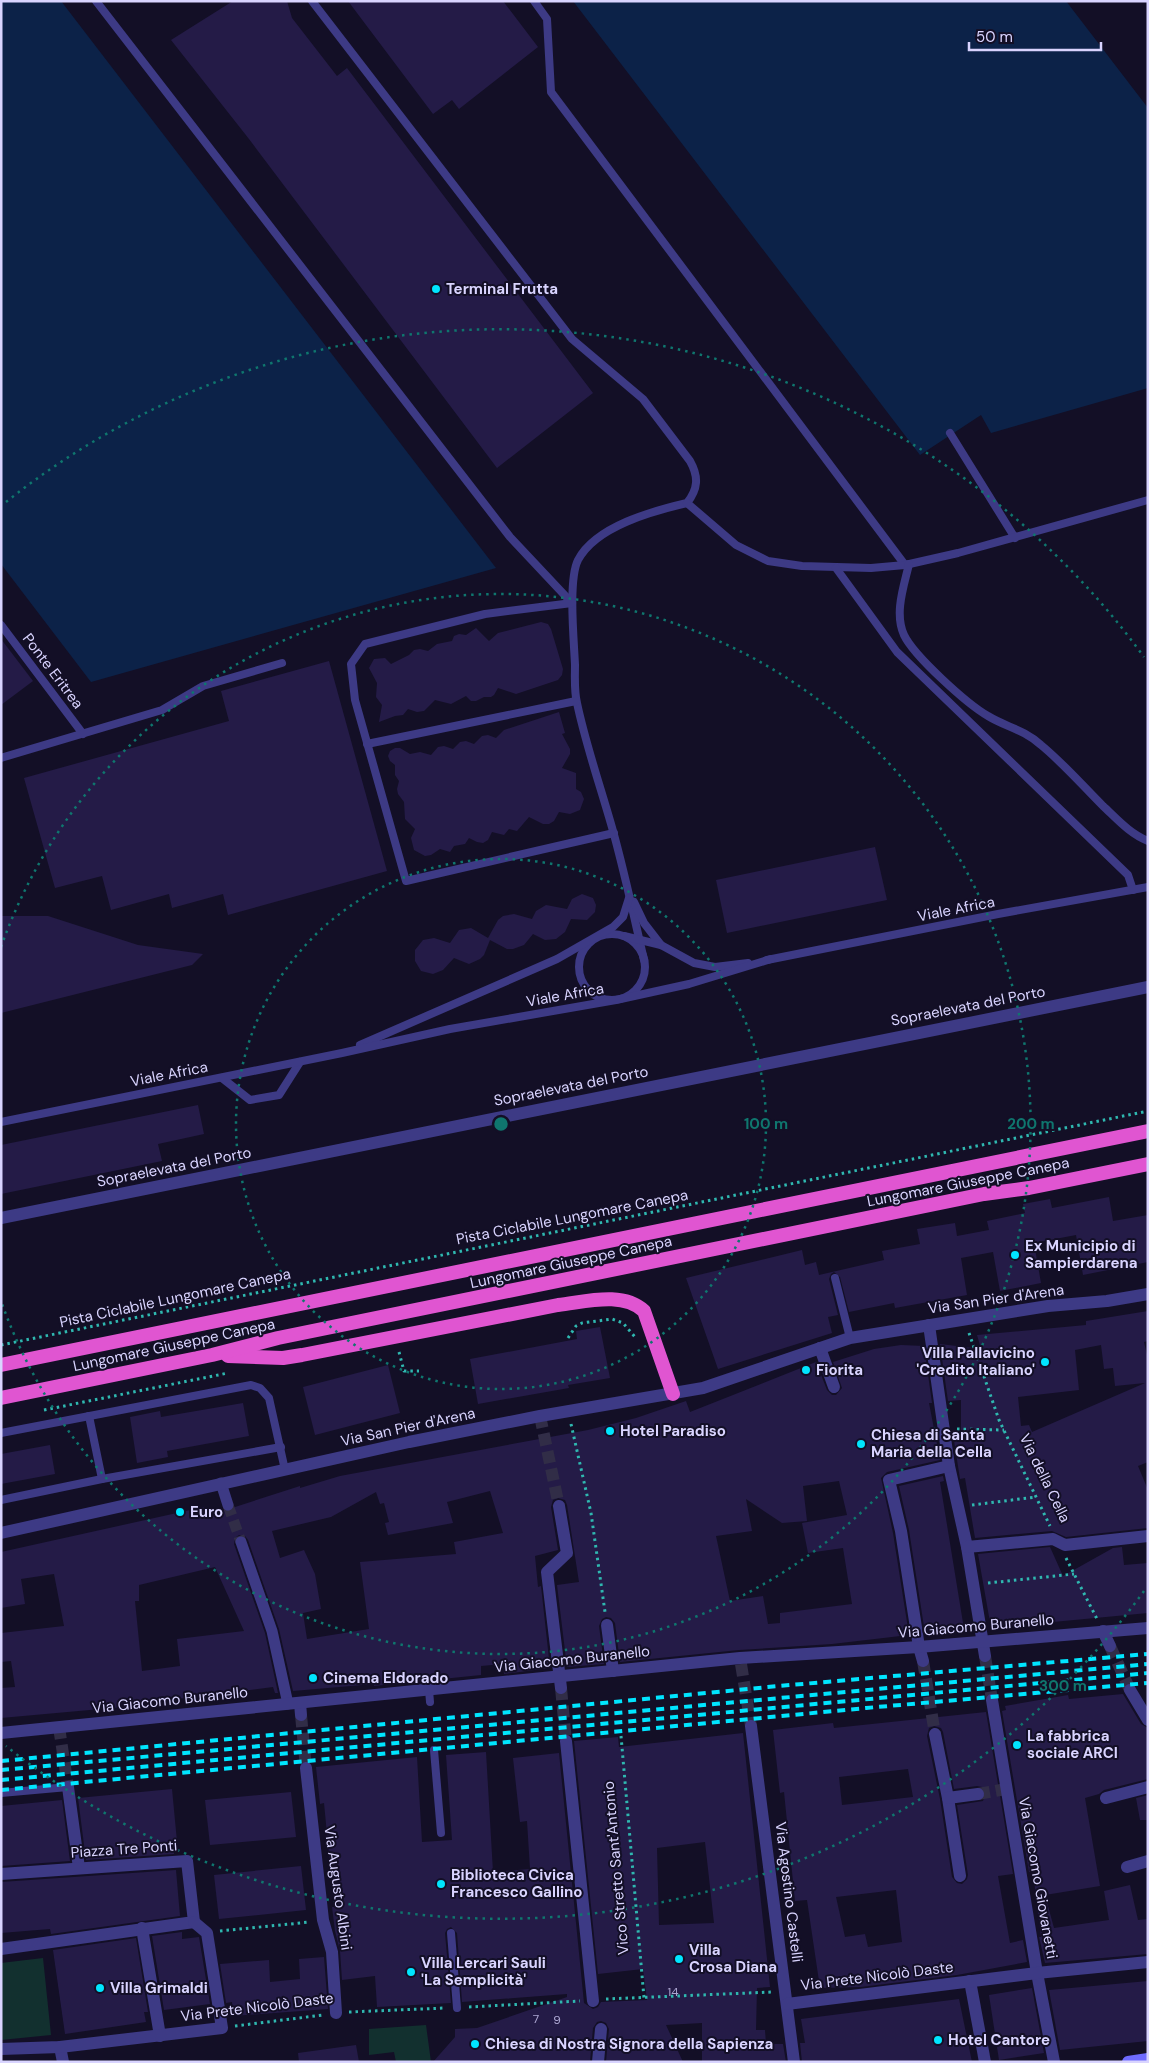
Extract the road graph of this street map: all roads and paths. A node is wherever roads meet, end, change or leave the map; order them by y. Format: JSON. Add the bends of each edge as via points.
{"nodes":[{"id":1,"x":96,"y":1,"type":"edge"},
{"id":2,"x":312,"y":1,"type":"edge"},
{"id":3,"x":534,"y":1,"type":"edge"},
{"id":4,"x":950,"y":433,"type":"dead end"},
{"id":5,"x":1148,"y":500,"type":"edge"},
{"id":6,"x":687,"y":503,"type":"junction"},
{"id":7,"x":1015,"y":538,"type":"junction"},
{"id":8,"x":907,"y":565,"type":"junction"},
{"id":9,"x":836,"y":568,"type":"junction"},
{"id":10,"x":572,"y":604,"type":"junction"},
{"id":11,"x":1,"y":625,"type":"edge"},
{"id":12,"x":282,"y":663,"type":"dead end"},
{"id":13,"x":576,"y":701,"type":"junction"},
{"id":14,"x":83,"y":734,"type":"junction"},
{"id":15,"x":367,"y":744,"type":"junction"},
{"id":16,"x":1,"y":758,"type":"edge"},
{"id":17,"x":614,"y":833,"type":"junction"},
{"id":18,"x":1148,"y":841,"type":"edge"},
{"id":19,"x":626,"y":882,"type":"junction"},
{"id":20,"x":1148,"y":888,"type":"edge"},
{"id":21,"x":1133,"y":890,"type":"junction"},
{"id":22,"x":629,"y":896,"type":"junction"},
{"id":23,"x":624,"y":936,"type":"junction"},
{"id":24,"x":596,"y":938,"type":"junction"},
{"id":25,"x":639,"y":940,"type":"junction"},
{"id":26,"x":663,"y":946,"type":"junction"},
{"id":27,"x":771,"y":959,"type":"junction"},
{"id":28,"x":644,"y":960,"type":"junction"},
{"id":29,"x":1148,"y":986,"type":"edge"},
{"id":30,"x":616,"y":1000,"type":"junction"},
{"id":31,"x":342,"y":1053,"type":"junction"},
{"id":32,"x":300,"y":1062,"type":"junction"},
{"id":33,"x":222,"y":1078,"type":"junction"},
{"id":34,"x":1148,"y":1112,"type":"edge"},
{"id":35,"x":1,"y":1122,"type":"edge"},
{"id":36,"x":1148,"y":1131,"type":"edge"},
{"id":37,"x":1148,"y":1164,"type":"edge"},
{"id":38,"x":1,"y":1218,"type":"edge"},
{"id":39,"x":835,"y":1278,"type":"dead end"},
{"id":40,"x":1148,"y":1294,"type":"edge"},
{"id":41,"x":965,"y":1319,"type":"junction"},
{"id":42,"x":929,"y":1325,"type":"junction"},
{"id":43,"x":568,"y":1338,"type":"dead end"},
{"id":44,"x":850,"y":1338,"type":"junction"},
{"id":45,"x":1,"y":1345,"type":"edge"},
{"id":46,"x":639,"y":1345,"type":"dead end"},
{"id":47,"x":820,"y":1348,"type":"junction"},
{"id":48,"x":212,"y":1355,"type":"junction"},
{"id":49,"x":1,"y":1365,"type":"edge"},
{"id":50,"x":834,"y":1387,"type":"dead end"},
{"id":51,"x":674,"y":1394,"type":"junction"},
{"id":52,"x":1,"y":1398,"type":"edge"},
{"id":53,"x":568,"y":1411,"type":"junction"},
{"id":54,"x":90,"y":1416,"type":"junction"},
{"id":55,"x":944,"y":1428,"type":"junction"},
{"id":56,"x":1004,"y":1430,"type":"junction"},
{"id":57,"x":1,"y":1433,"type":"edge"},
{"id":58,"x":281,"y":1447,"type":"junction"},
{"id":59,"x":949,"y":1466,"type":"junction"},
{"id":60,"x":285,"y":1470,"type":"junction"},
{"id":61,"x":102,"y":1480,"type":"junction"},
{"id":62,"x":221,"y":1483,"type":"junction"},
{"id":63,"x":1036,"y":1497,"type":"junction"},
{"id":64,"x":1,"y":1500,"type":"edge"},
{"id":65,"x":228,"y":1505,"type":"tunnel mouth"},
{"id":66,"x":559,"y":1506,"type":"tunnel mouth"},
{"id":67,"x":958,"y":1507,"type":"junction"},
{"id":68,"x":1,"y":1533,"type":"edge"},
{"id":69,"x":1148,"y":1536,"type":"edge"},
{"id":70,"x":241,"y":1542,"type":"tunnel mouth"},
{"id":71,"x":1061,"y":1543,"type":"junction"},
{"id":72,"x":967,"y":1547,"type":"junction"},
{"id":73,"x":1074,"y":1574,"type":"junction"},
{"id":74,"x":974,"y":1585,"type":"junction"},
{"id":75,"x":607,"y":1624,"type":"joint"},
{"id":76,"x":1148,"y":1628,"type":"edge"},
{"id":77,"x":1103,"y":1631,"type":"junction"},
{"id":78,"x":983,"y":1642,"type":"junction"},
{"id":79,"x":1110,"y":1646,"type":"tunnel mouth"},
{"id":80,"x":919,"y":1647,"type":"junction"},
{"id":81,"x":985,"y":1656,"type":"tunnel mouth"},
{"id":82,"x":923,"y":1661,"type":"tunnel mouth"},
{"id":83,"x":613,"y":1671,"type":"junction"},
{"id":84,"x":560,"y":1682,"type":"junction"},
{"id":85,"x":1130,"y":1690,"type":"tunnel mouth"},
{"id":86,"x":992,"y":1700,"type":"tunnel mouth"},
{"id":87,"x":296,"y":1707,"type":"junction"},
{"id":88,"x":1148,"y":1720,"type":"edge"},
{"id":89,"x":750,"y":1726,"type":"tunnel mouth"},
{"id":90,"x":1,"y":1733,"type":"edge"},
{"id":91,"x":935,"y":1734,"type":"tunnel mouth"},
{"id":92,"x":620,"y":1736,"type":"dead end"},
{"id":93,"x":566,"y":1741,"type":"tunnel mouth"},
{"id":94,"x":434,"y":1750,"type":"dead end"},
{"id":95,"x":306,"y":1768,"type":"tunnel mouth"},
{"id":96,"x":68,"y":1787,"type":"joint"},
{"id":97,"x":1148,"y":1787,"type":"edge"},
{"id":98,"x":1,"y":1793,"type":"edge"},
{"id":99,"x":978,"y":1794,"type":"tunnel mouth"},
{"id":100,"x":948,"y":1798,"type":"junction"},
{"id":101,"x":1106,"y":1798,"type":"dead end"},
{"id":102,"x":441,"y":1833,"type":"dead end"},
{"id":103,"x":1148,"y":1861,"type":"edge"},
{"id":104,"x":1127,"y":1867,"type":"dead end"},
{"id":105,"x":79,"y":1868,"type":"junction"},
{"id":106,"x":1,"y":1874,"type":"edge"},
{"id":107,"x":960,"y":1876,"type":"dead end"},
{"id":108,"x":324,"y":1920,"type":"junction"},
{"id":109,"x":194,"y":1922,"type":"junction"},
{"id":110,"x":142,"y":1928,"type":"junction"},
{"id":111,"x":207,"y":1933,"type":"junction"},
{"id":112,"x":451,"y":1933,"type":"dead end"},
{"id":113,"x":1,"y":1950,"type":"edge"},
{"id":114,"x":1148,"y":1962,"type":"edge"},
{"id":115,"x":1037,"y":1972,"type":"junction"},
{"id":116,"x":970,"y":1980,"type":"junction"},
{"id":117,"x":644,"y":1998,"type":"junction"},
{"id":118,"x":786,"y":1998,"type":"junction"},
{"id":119,"x":593,"y":2001,"type":"junction"},
{"id":120,"x":457,"y":2008,"type":"junction"},
{"id":121,"x":336,"y":2013,"type":"junction"},
{"id":122,"x":222,"y":2028,"type":"junction"},
{"id":123,"x":601,"y":2029,"type":"dead end"},
{"id":124,"x":160,"y":2036,"type":"junction"},
{"id":125,"x":60,"y":2046,"type":"junction"},
{"id":126,"x":1,"y":2049,"type":"edge"},
{"id":127,"x":1148,"y":2059,"type":"edge"},
{"id":128,"x":62,"y":2062,"type":"edge"},
{"id":129,"x":598,"y":2062,"type":"edge"},
{"id":130,"x":794,"y":2062,"type":"edge"},
{"id":131,"x":985,"y":2062,"type":"edge"},
{"id":132,"x":1054,"y":2062,"type":"edge"},
{"id":133,"x":1128,"y":2062,"type":"edge"}],
"edges":[{"from":1,"to":10,"type":"lane","via":[[510,537]]},
{"from":2,"to":6,"type":"lane","via":[[572,339],[643,399],[690,460],[697,476],[696,488]]},
{"from":3,"to":8,"type":"lane","via":[[547,19],[551,92]]},
{"from":4,"to":7,"type":"lane"},
{"from":5,"to":7,"type":"lane"},
{"from":6,"to":9,"type":"lane","via":[[736,545],[768,561]]},
{"from":6,"to":10,"type":"lane","via":[[624,523],[595,541],[578,560]]},
{"from":7,"to":8,"type":"lane"},
{"from":8,"to":9,"type":"lane"},
{"from":8,"to":18,"type":"lane","via":[[900,621],[904,636],[917,651],[967,703],[1041,744],[1126,828]]},
{"from":9,"to":21,"type":"lane","via":[[897,652],[1128,875]]},
{"from":10,"to":13,"type":"lane"},
{"from":10,"to":15,"type":"lane","via":[[485,614],[364,644],[351,664],[355,700]]},
{"from":11,"to":14,"type":"lane","name":"Ponte Eritrea"},
{"from":12,"to":14,"type":"lane","via":[[203,686],[162,710]]},
{"from":13,"to":15,"type":"lane"},
{"from":13,"to":17,"type":"lane"},
{"from":14,"to":16,"type":"lane"},
{"from":15,"to":17,"type":"lane","via":[[406,881]]},
{"from":17,"to":19,"type":"lane"},
{"from":19,"to":22,"type":"lane"},
{"from":19,"to":26,"type":"lane","name":"Viale Africa","via":[[644,923]]},
{"from":20,"to":21,"type":"lane","name":"Viale Africa"},
{"from":21,"to":27,"type":"lane","name":"Viale Africa"},
{"from":22,"to":24,"type":"lane","via":[[622,918]]},
{"from":22,"to":25,"type":"lane"},
{"from":23,"to":24,"type":"lane","name":"Viale Africa","via":[[615,934]]},
{"from":23,"to":25,"type":"lane","name":"Viale Africa"},
{"from":23,"to":28,"type":"lane","via":[[640,950]]},
{"from":24,"to":30,"type":"lane","name":"Viale Africa","via":[[586,945],[581,955],[580,977],[585,988],[594,995],[604,1000]]},
{"from":24,"to":31,"type":"lane","name":"Viale Africa","via":[[557,959]]},
{"from":25,"to":26,"type":"lane","name":"Viale Africa"},
{"from":25,"to":28,"type":"lane"},
{"from":26,"to":27,"type":"lane","name":"Viale Africa","via":[[694,963],[715,967]]},
{"from":27,"to":30,"type":"lane","name":"Viale Africa","via":[[689,984]]},
{"from":28,"to":30,"type":"lane","name":"Viale Africa","via":[[645,971],[638,986],[626,997]]},
{"from":29,"to":38,"type":"street","name":"Sopraelevata del Porto"},
{"from":30,"to":31,"type":"lane","name":"Viale Africa","via":[[450,1029]]},
{"from":31,"to":32,"type":"lane","name":"Viale Africa"},
{"from":32,"to":33,"type":"lane","name":"Viale Africa"},
{"from":32,"to":33,"type":"lane","via":[[279,1095],[250,1100]]},
{"from":33,"to":35,"type":"lane","name":"Viale Africa"},
{"from":34,"to":45,"type":"path","name":"Pista Ciclabile Lungomare Canepa"},
{"from":36,"to":49,"type":"highway","name":"Lungomare Giuseppe Canepa"},
{"from":37,"to":48,"type":"highway","name":"Lungomare Giuseppe Canepa","via":[[974,1196],[278,1338]]},
{"from":39,"to":44,"type":"lane"},
{"from":40,"to":41,"type":"street","name":"Via San Pier d'Arena"},
{"from":41,"to":42,"type":"street","name":"Via San Pier d'Arena"},
{"from":41,"to":56,"type":"path","name":"Via della Cella","via":[[976,1359]]},
{"from":42,"to":44,"type":"street","name":"Via San Pier d'Arena"},
{"from":42,"to":55,"type":"street"},
{"from":43,"to":46,"type":"path","via":[[582,1323],[612,1319],[632,1331]]},
{"from":44,"to":47,"type":"street","name":"Via San Pier d'Arena"},
{"from":47,"to":50,"type":"street"},
{"from":47,"to":51,"type":"street","name":"Via San Pier d'Arena","via":[[703,1388]]},
{"from":48,"to":51,"type":"highway","via":[[283,1358],[558,1305],[626,1300],[644,1311]]},
{"from":48,"to":52,"type":"highway","name":"Lungomare Giuseppe Canepa"},
{"from":51,"to":53,"type":"street","name":"Via San Pier d'Arena"},
{"from":53,"to":60,"type":"street","name":"Via San Pier d'Arena"},
{"from":53,"to":75,"type":"path","via":[[591,1513]]},
{"from":54,"to":57,"type":"lane"},
{"from":54,"to":58,"type":"lane","via":[[251,1385],[260,1388],[269,1398]]},
{"from":54,"to":61,"type":"lane"},
{"from":55,"to":56,"type":"path"},
{"from":55,"to":59,"type":"street"},
{"from":56,"to":63,"type":"path","name":"Via della Cella"},
{"from":58,"to":60,"type":"lane"},
{"from":58,"to":61,"type":"lane"},
{"from":59,"to":67,"type":"street"},
{"from":59,"to":80,"type":"street","via":[[889,1480],[901,1531]]},
{"from":60,"to":62,"type":"street","name":"Via San Pier d'Arena"},
{"from":61,"to":64,"type":"lane"},
{"from":62,"to":65,"type":"street"},
{"from":62,"to":68,"type":"street","name":"Via San Pier d'Arena"},
{"from":63,"to":67,"type":"path"},
{"from":63,"to":71,"type":"path","name":"Via della Cella"},
{"from":66,"to":84,"type":"street","via":[[567,1553],[547,1572]]},
{"from":67,"to":72,"type":"street"},
{"from":69,"to":71,"type":"street"},
{"from":70,"to":87,"type":"street"},
{"from":71,"to":72,"type":"street","via":[[1052,1539]]},
{"from":71,"to":73,"type":"path","name":"Via della Cella"},
{"from":72,"to":74,"type":"street"},
{"from":73,"to":74,"type":"path"},
{"from":73,"to":77,"type":"path","name":"Via della Cella"},
{"from":74,"to":78,"type":"street"},
{"from":75,"to":83,"type":"street"},
{"from":76,"to":77,"type":"street","name":"Via Giacomo Buranello"},
{"from":77,"to":78,"type":"street","name":"Via Giacomo Buranello"},
{"from":77,"to":79,"type":"street"},
{"from":78,"to":80,"type":"street","name":"Via Giacomo Buranello"},
{"from":78,"to":81,"type":"street"},
{"from":80,"to":82,"type":"street"},
{"from":80,"to":83,"type":"street","name":"Via Giacomo Buranello"},
{"from":83,"to":84,"type":"street","name":"Via Giacomo Buranello"},
{"from":84,"to":87,"type":"street","name":"Via Giacomo Buranello"},
{"from":85,"to":88,"type":"street"},
{"from":86,"to":115,"type":"street","name":"Via Giacomo Giovanetti"},
{"from":87,"to":90,"type":"street","name":"Via Giacomo Buranello"},
{"from":89,"to":118,"type":"street","name":"Via Agostino Castelli"},
{"from":91,"to":100,"type":"street"},
{"from":92,"to":117,"type":"path","name":"Vico Stretto Sant'Antonio"},
{"from":93,"to":119,"type":"street"},
{"from":94,"to":102,"type":"lane"},
{"from":95,"to":108,"type":"street","name":"Via Augusto Albini"},
{"from":96,"to":98,"type":"lane"},
{"from":96,"to":105,"type":"street"},
{"from":97,"to":101,"type":"street"},
{"from":99,"to":100,"type":"street"},
{"from":100,"to":107,"type":"street"},
{"from":103,"to":104,"type":"street"},
{"from":105,"to":106,"type":"street","name":"Piazza Tre Ponti"},
{"from":105,"to":109,"type":"street","name":"Piazza Tre Ponti","via":[[187,1861]]},
{"from":108,"to":111,"type":"path"},
{"from":108,"to":121,"type":"street","name":"Via Augusto Albini","via":[[332,1952]]},
{"from":109,"to":110,"type":"street"},
{"from":109,"to":111,"type":"street"},
{"from":110,"to":113,"type":"street"},
{"from":110,"to":124,"type":"street"},
{"from":111,"to":122,"type":"street"},
{"from":112,"to":120,"type":"lane"},
{"from":114,"to":115,"type":"street","name":"Via Prete Nicolò Daste"},
{"from":115,"to":116,"type":"street","name":"Via Prete Nicolò Daste"},
{"from":115,"to":132,"type":"street","name":"Via Giacomo Giovanetti"},
{"from":116,"to":118,"type":"street","name":"Via Prete Nicolò Daste"},
{"from":116,"to":131,"type":"street","name":"Via Prete Nicolò Daste"},
{"from":117,"to":118,"type":"path","name":"Via Prete Nicolò Daste"},
{"from":117,"to":119,"type":"path","name":"Via Prete Nicolò Daste"},
{"from":118,"to":130,"type":"street","name":"Via Agostino Castelli"},
{"from":119,"to":120,"type":"path","name":"Via Prete Nicolò Daste"},
{"from":120,"to":121,"type":"path","name":"Via Prete Nicolò Daste"},
{"from":121,"to":122,"type":"path","name":"Via Prete Nicolò Daste"},
{"from":122,"to":124,"type":"street","name":"Via Prete Nicolò Daste"},
{"from":123,"to":129,"type":"street"},
{"from":124,"to":125,"type":"street","name":"Via Prete Nicolò Daste"},
{"from":125,"to":126,"type":"street","name":"Via Prete Nicolò Daste"},
{"from":125,"to":128,"type":"street"},
{"from":127,"to":133,"type":"main road"}]}
